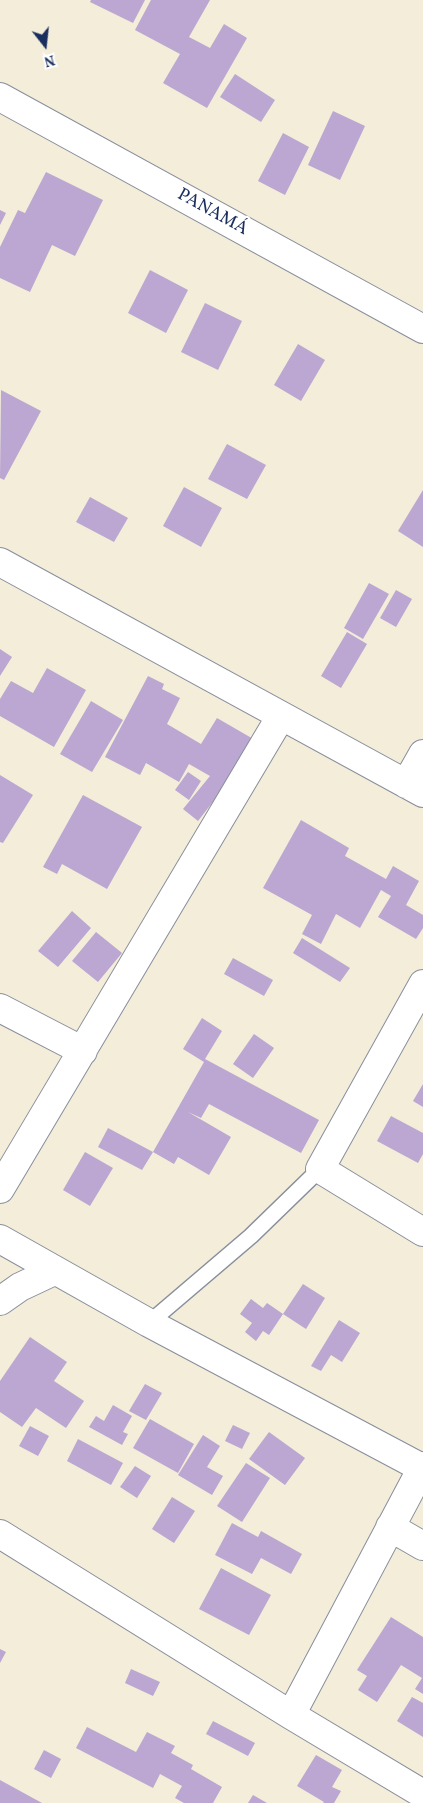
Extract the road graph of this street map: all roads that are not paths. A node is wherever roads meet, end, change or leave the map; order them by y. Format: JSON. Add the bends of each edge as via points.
{"nodes":[{"id":1,"x":0,"y":97,"type":"edge"},
{"id":2,"x":423,"y":329,"type":"edge"},
{"id":3,"x":0,"y":562,"type":"edge"},
{"id":4,"x":281,"y":716,"type":"junction"},
{"id":5,"x":423,"y":754,"type":"edge"},
{"id":6,"x":414,"y":788,"type":"edge"},
{"id":7,"x":423,"y":984,"type":"edge"},
{"id":8,"x":0,"y":1008,"type":"edge"},
{"id":9,"x":83,"y":1051,"type":"junction"},
{"id":10,"x":320,"y":1169,"type":"junction"},
{"id":11,"x":0,"y":1189,"type":"edge"},
{"id":12,"x":423,"y":1232,"type":"edge"},
{"id":13,"x":0,"y":1239,"type":"edge"},
{"id":14,"x":54,"y":1271,"type":"junction"},
{"id":15,"x":0,"y":1300,"type":"edge"},
{"id":16,"x":149,"y":1323,"type":"junction"},
{"id":17,"x":422,"y":1467,"type":"edge"},
{"id":18,"x":390,"y":1527,"type":"junction"},
{"id":19,"x":0,"y":1534,"type":"edge"},
{"id":20,"x":423,"y":1546,"type":"edge"},
{"id":21,"x":291,"y":1715,"type":"junction"},
{"id":22,"x":423,"y":1794,"type":"edge"}],
"edges":[{"from":1,"to":2,"type":"street","name":"PANAMÁ"},
{"from":3,"to":4,"type":"street"},
{"from":4,"to":6,"type":"street"},
{"from":4,"to":9,"type":"street"},
{"from":5,"to":6,"type":"street"},
{"from":7,"to":10,"type":"street"},
{"from":8,"to":9,"type":"street"},
{"from":9,"to":11,"type":"street"},
{"from":10,"to":12,"type":"street"},
{"from":10,"to":16,"type":"lane","via":[[252,1236]]},
{"from":13,"to":14,"type":"street"},
{"from":14,"to":15,"type":"street"},
{"from":14,"to":16,"type":"street"},
{"from":16,"to":17,"type":"street"},
{"from":17,"to":18,"type":"street"},
{"from":18,"to":20,"type":"street"},
{"from":18,"to":21,"type":"street"},
{"from":19,"to":21,"type":"street"},
{"from":21,"to":22,"type":"street"}]}
